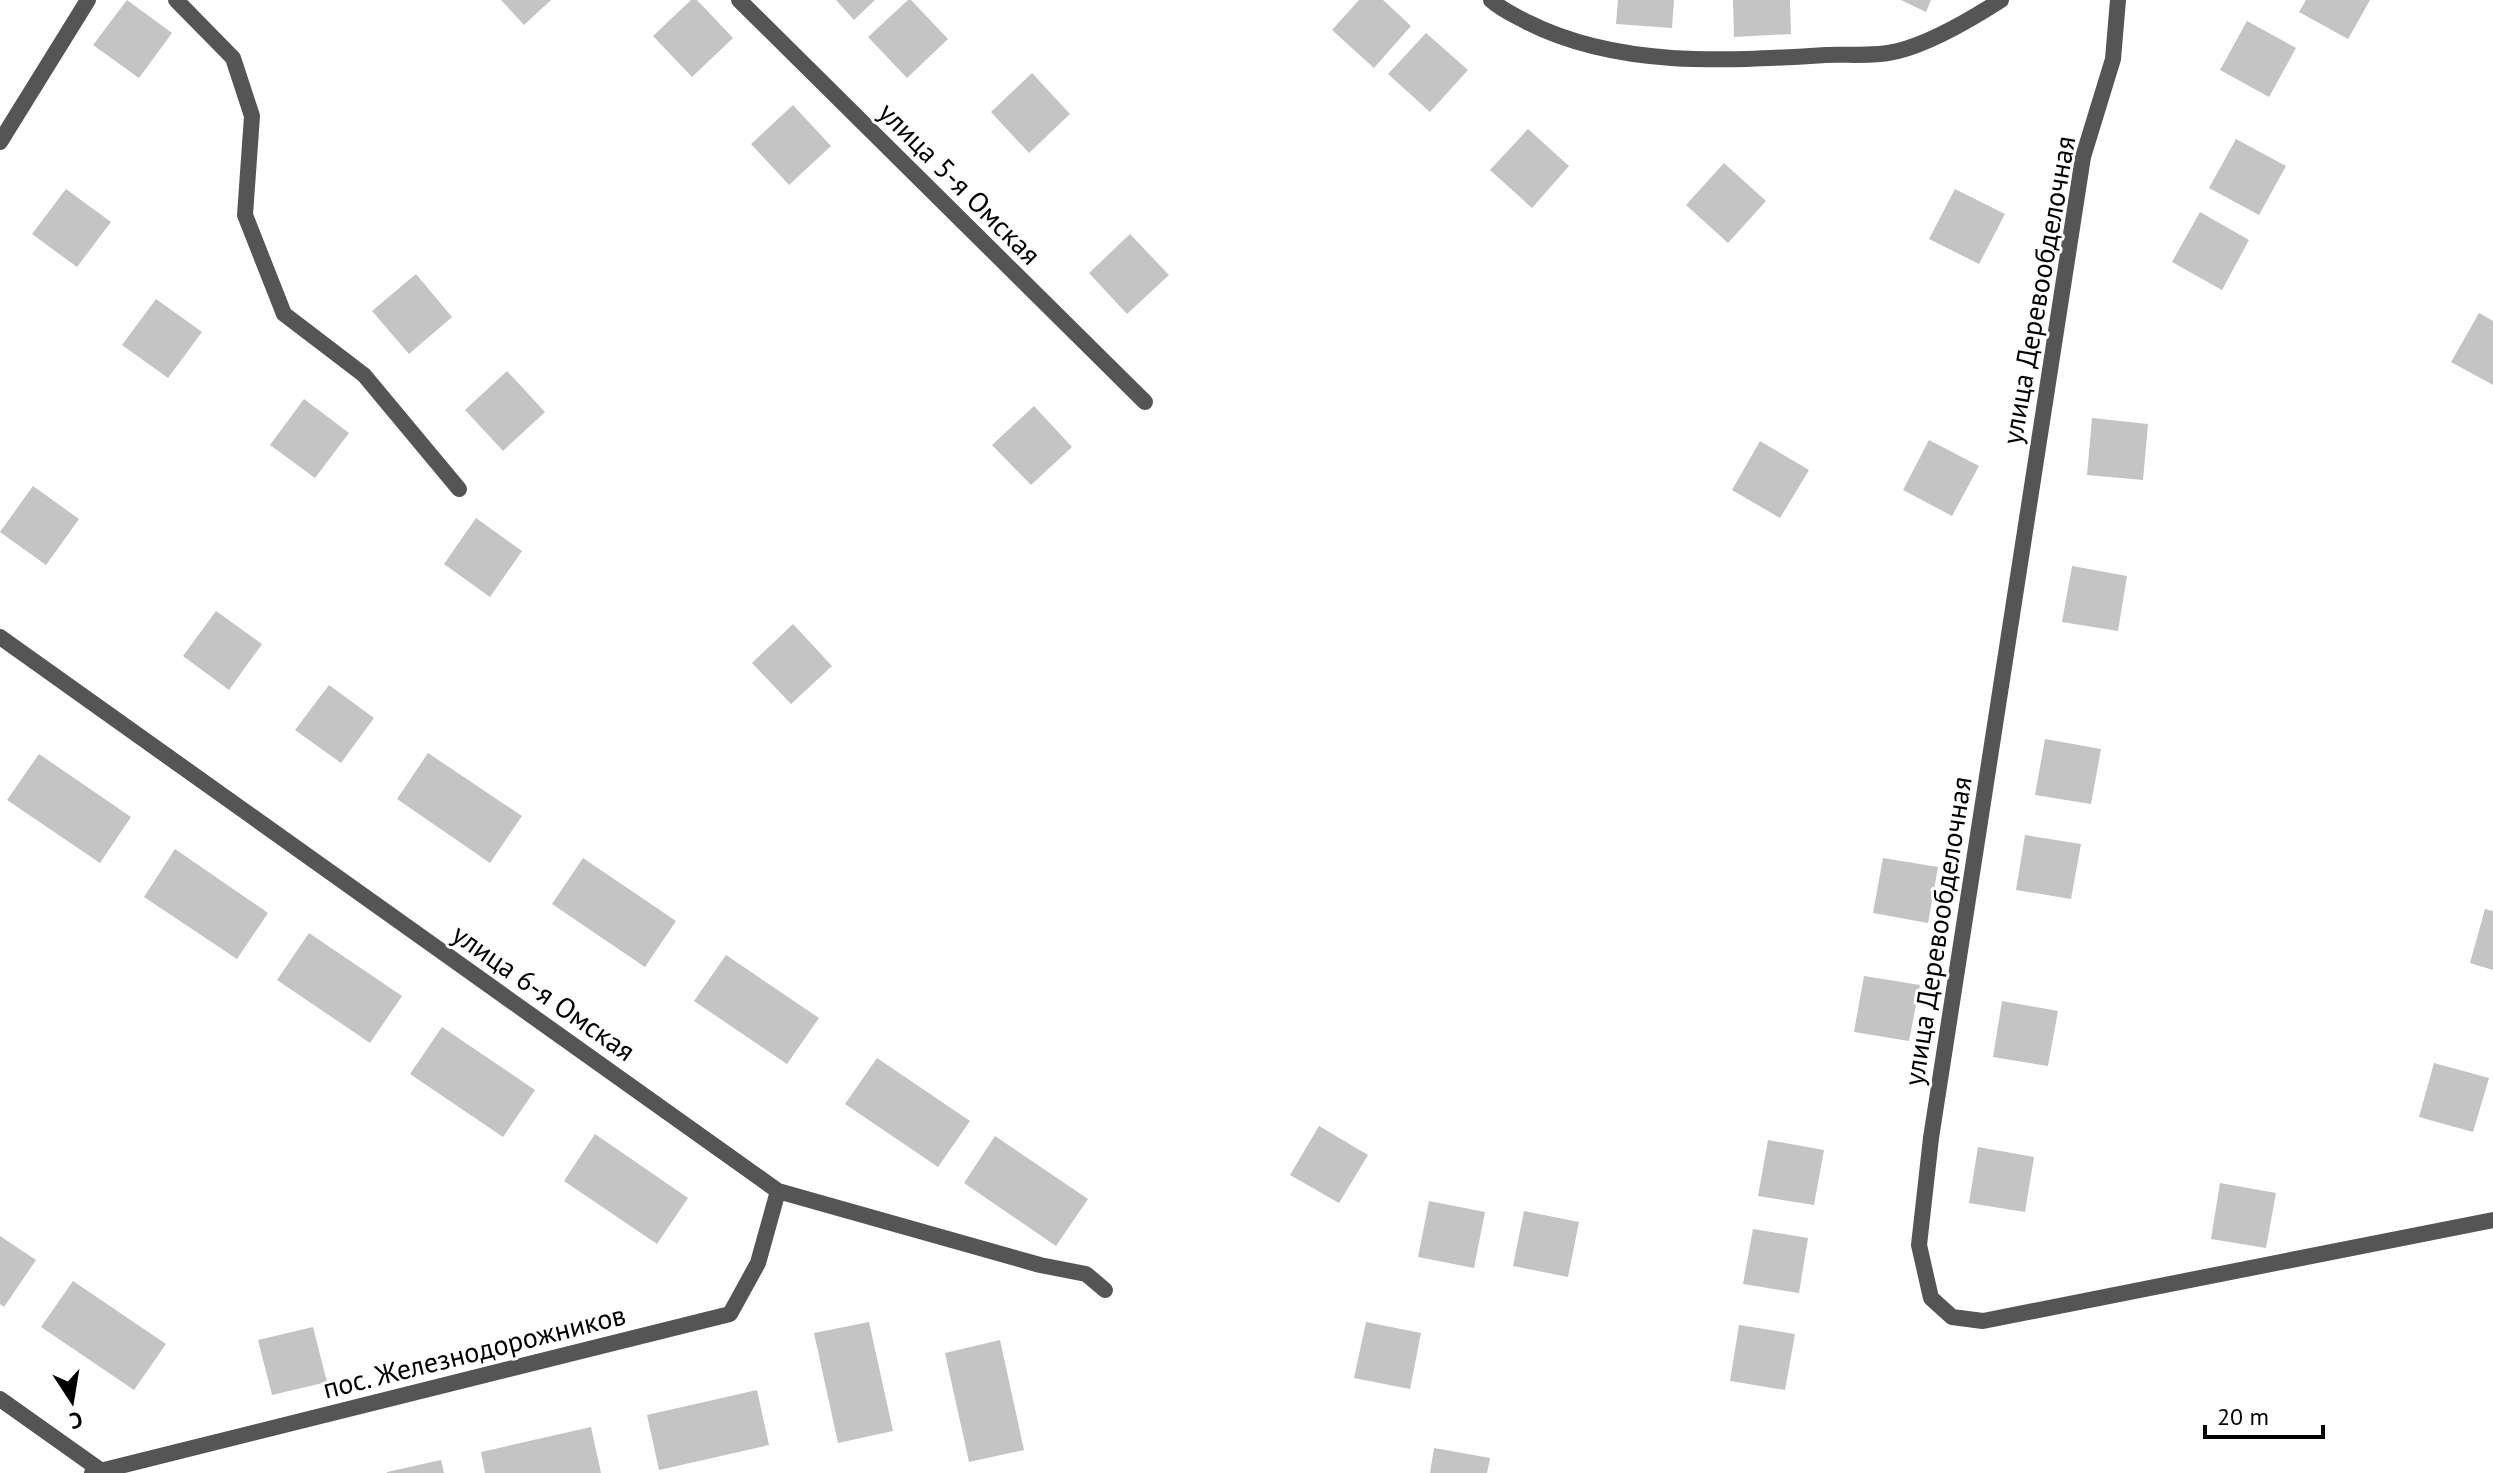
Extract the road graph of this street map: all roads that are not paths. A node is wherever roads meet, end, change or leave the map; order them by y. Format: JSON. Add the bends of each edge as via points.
{"nodes":[{"id":1,"x":88,"y":0,"type":"edge"},
{"id":2,"x":176,"y":0,"type":"edge"},
{"id":3,"x":739,"y":0,"type":"edge"},
{"id":4,"x":1491,"y":0,"type":"edge"},
{"id":5,"x":2001,"y":0,"type":"edge"},
{"id":6,"x":2118,"y":0,"type":"edge"},
{"id":7,"x":0,"y":142,"type":"edge"},
{"id":8,"x":1145,"y":402,"type":"dead end"},
{"id":9,"x":459,"y":489,"type":"dead end"},
{"id":10,"x":0,"y":637,"type":"edge"},
{"id":11,"x":778,"y":1191,"type":"junction"},
{"id":12,"x":2493,"y":1221,"type":"edge"},
{"id":13,"x":1105,"y":1290,"type":"dead end"},
{"id":14,"x":0,"y":1399,"type":"edge"},
{"id":15,"x":97,"y":1472,"type":"edge"}],
"edges":[{"from":1,"to":7,"type":"street"},
{"from":2,"to":9,"type":"street","via":[[233,58],[252,116],[245,215],[284,314],[364,375]]},
{"from":3,"to":8,"type":"street","name":"улица 5-я Омская"},
{"from":4,"to":5,"type":"street","via":[[1545,31],[1600,48],[1746,60],[1897,51],[1968,22]]},
{"from":6,"to":12,"type":"street","name":"улица Деревообделочная","via":[[2113,59],[2083,157],[1931,1138],[1919,1245],[1931,1298],[1952,1317],[1983,1321]]},
{"from":10,"to":11,"type":"street","name":"улица 6-я Омская"},
{"from":11,"to":13,"type":"street","name":"улица 6-я Омская","via":[[1086,1274]]},
{"from":11,"to":15,"type":"street","name":"пос. Железнодорожников","via":[[758,1263],[730,1314]]},
{"from":14,"to":15,"type":"street","name":"пос. Железнодорожников"}]}
